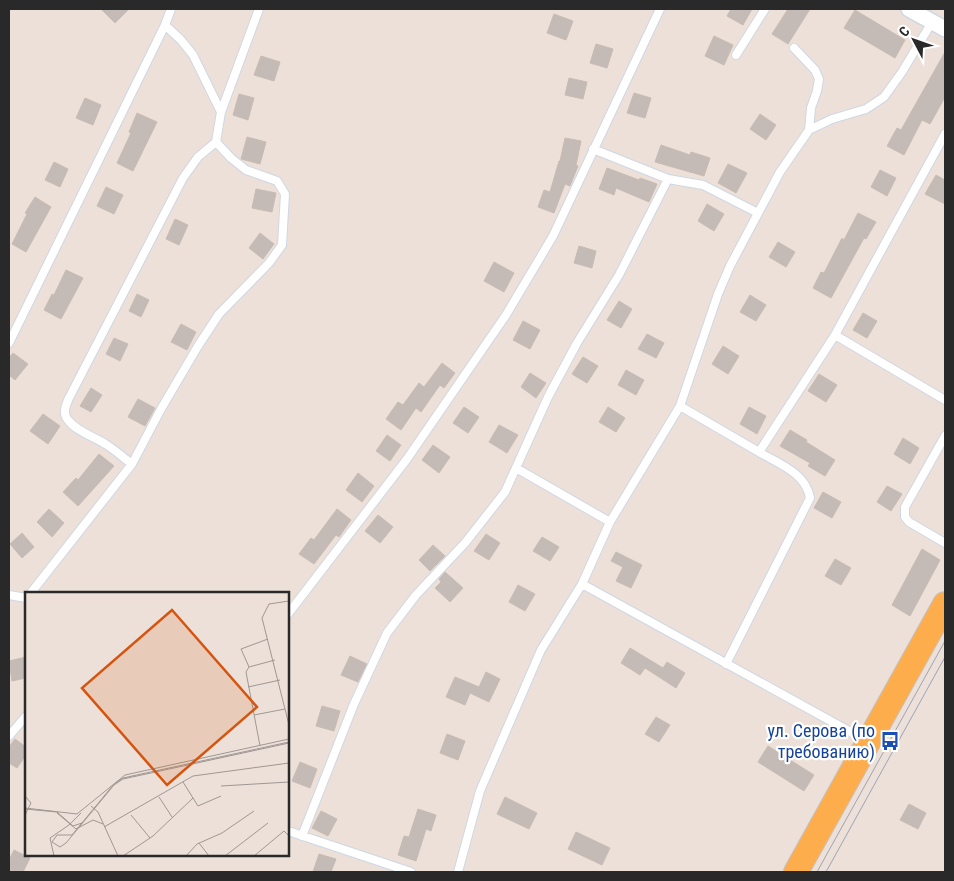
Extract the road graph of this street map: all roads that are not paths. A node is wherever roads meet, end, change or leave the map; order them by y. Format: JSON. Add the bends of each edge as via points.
{"nodes":[{"id":1,"x":171,"y":9,"type":"edge"},
{"id":2,"x":259,"y":9,"type":"edge"},
{"id":3,"x":660,"y":9,"type":"edge"},
{"id":4,"x":765,"y":9,"type":"edge"},
{"id":5,"x":909,"y":9,"type":"edge"},
{"id":6,"x":165,"y":25,"type":"junction"},
{"id":7,"x":939,"y":25,"type":"edge"},
{"id":8,"x":794,"y":48,"type":"dead end"},
{"id":9,"x":736,"y":55,"type":"dead end"},
{"id":10,"x":222,"y":112,"type":"junction"},
{"id":11,"x":808,"y":130,"type":"junction"},
{"id":12,"x":945,"y":134,"type":"edge"},
{"id":13,"x":216,"y":142,"type":"junction"},
{"id":14,"x":593,"y":149,"type":"junction"},
{"id":15,"x":668,"y":179,"type":"junction"},
{"id":16,"x":758,"y":213,"type":"junction"},
{"id":17,"x":835,"y":335,"type":"junction"},
{"id":18,"x":9,"y":343,"type":"edge"},
{"id":19,"x":945,"y":400,"type":"edge"},
{"id":20,"x":680,"y":406,"type":"junction"},
{"id":21,"x":945,"y":436,"type":"edge"},
{"id":22,"x":759,"y":452,"type":"junction"},
{"id":23,"x":132,"y":464,"type":"junction"},
{"id":24,"x":516,"y":468,"type":"junction"},
{"id":25,"x":610,"y":522,"type":"junction"},
{"id":26,"x":945,"y":543,"type":"edge"},
{"id":27,"x":582,"y":584,"type":"junction"},
{"id":28,"x":32,"y":592,"type":"edge"},
{"id":29,"x":9,"y":594,"type":"edge"},
{"id":30,"x":25,"y":598,"type":"edge"},
{"id":31,"x":945,"y":604,"type":"edge"},
{"id":32,"x":289,"y":613,"type":"edge"},
{"id":33,"x":726,"y":664,"type":"junction"},
{"id":34,"x":25,"y":717,"type":"edge"},
{"id":35,"x":9,"y":736,"type":"edge"},
{"id":36,"x":868,"y":742,"type":"junction"},
{"id":37,"x":289,"y":831,"type":"edge"},
{"id":38,"x":302,"y":836,"type":"junction"},
{"id":39,"x":411,"y":872,"type":"edge"},
{"id":40,"x":458,"y":872,"type":"edge"},
{"id":41,"x":796,"y":872,"type":"edge"}],
"edges":[{"from":1,"to":6,"type":"lane"},
{"from":2,"to":10,"type":"lane"},
{"from":3,"to":14,"type":"lane"},
{"from":4,"to":9,"type":"lane"},
{"from":5,"to":7,"type":"street"},
{"from":6,"to":10,"type":"lane","via":[[193,55]]},
{"from":6,"to":18,"type":"lane"},
{"from":7,"to":11,"type":"lane","via":[[884,97],[866,109]]},
{"from":8,"to":11,"type":"lane","via":[[816,70],[818,79]]},
{"from":10,"to":13,"type":"lane"},
{"from":11,"to":16,"type":"lane"},
{"from":12,"to":17,"type":"lane"},
{"from":13,"to":23,"type":"lane","via":[[198,157],[183,178],[65,408],[68,420],[81,431]]},
{"from":13,"to":23,"type":"lane","via":[[246,170],[277,181],[285,194],[282,245],[269,263],[219,314],[170,393]]},
{"from":14,"to":15,"type":"lane"},
{"from":14,"to":32,"type":"lane","via":[[553,236],[506,315],[407,459]]},
{"from":15,"to":16,"type":"lane","via":[[703,185]]},
{"from":15,"to":24,"type":"lane","via":[[619,275],[548,397]]},
{"from":16,"to":20,"type":"lane","via":[[718,294]]},
{"from":17,"to":19,"type":"lane"},
{"from":17,"to":22,"type":"lane"},
{"from":20,"to":22,"type":"lane"},
{"from":20,"to":25,"type":"lane"},
{"from":21,"to":26,"type":"lane","via":[[905,507],[905,517],[909,522]]},
{"from":22,"to":33,"type":"lane","via":[[802,478],[810,498]]},
{"from":23,"to":28,"type":"lane"},
{"from":24,"to":25,"type":"lane"},
{"from":24,"to":38,"type":"lane","via":[[505,492],[387,633],[354,704]]},
{"from":25,"to":27,"type":"lane"},
{"from":27,"to":33,"type":"lane"},
{"from":27,"to":40,"type":"lane","via":[[541,650],[480,791]]},
{"from":29,"to":30,"type":"lane"},
{"from":31,"to":36,"type":"main road"},
{"from":33,"to":36,"type":"lane"},
{"from":34,"to":35,"type":"lane"},
{"from":36,"to":41,"type":"main road"},
{"from":37,"to":38,"type":"lane"},
{"from":38,"to":39,"type":"lane"}]}
